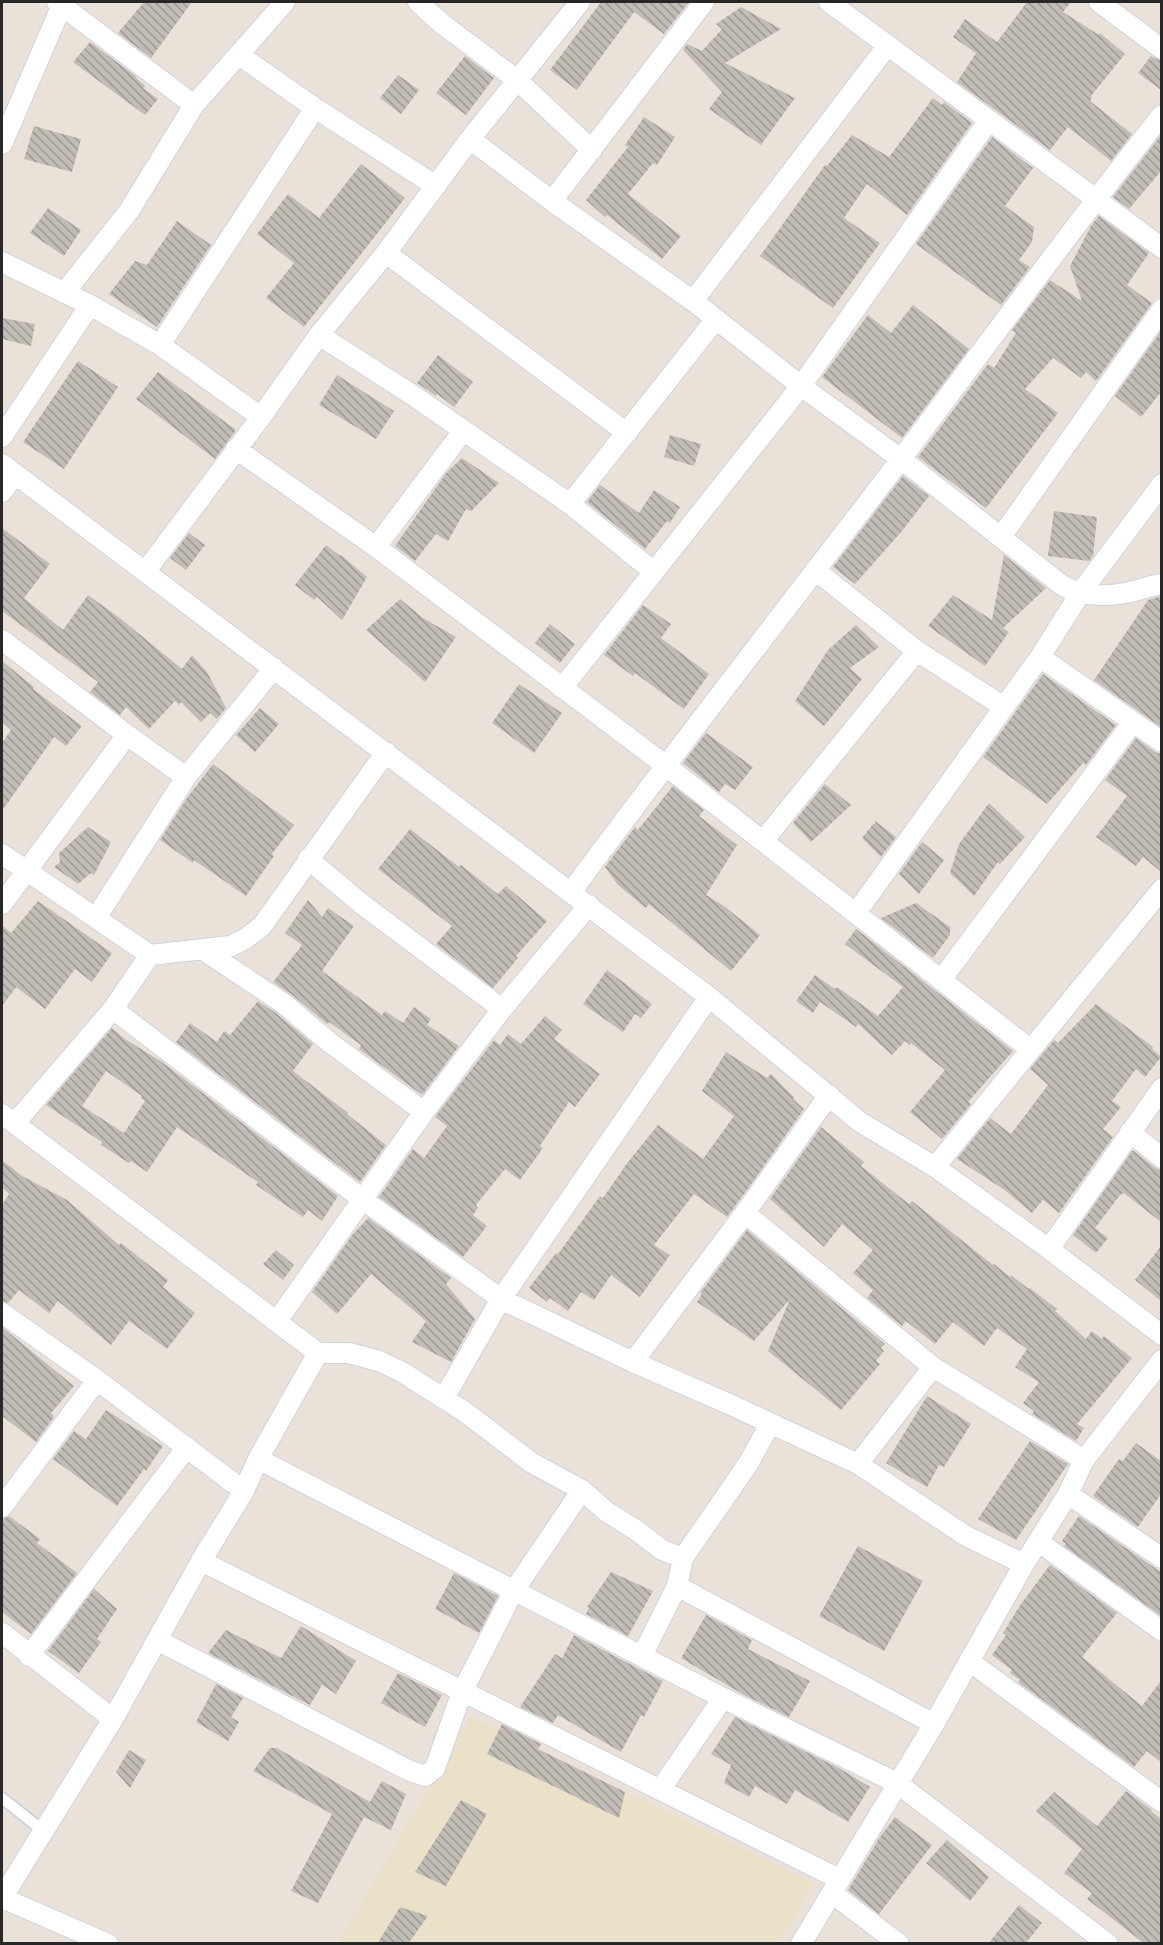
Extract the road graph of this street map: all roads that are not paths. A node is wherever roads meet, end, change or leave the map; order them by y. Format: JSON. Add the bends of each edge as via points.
{"nodes":[{"id":1,"x":418,"y":2,"type":"edge"},
{"id":2,"x":580,"y":2,"type":"edge"},
{"id":3,"x":704,"y":2,"type":"edge"},
{"id":4,"x":830,"y":2,"type":"edge"},
{"id":5,"x":1099,"y":2,"type":"edge"},
{"id":6,"x":59,"y":3,"type":"edge"},
{"id":7,"x":279,"y":3,"type":"edge"},
{"id":8,"x":888,"y":45,"type":"junction"},
{"id":9,"x":1161,"y":49,"type":"edge"},
{"id":10,"x":239,"y":55,"type":"junction"},
{"id":11,"x":517,"y":80,"type":"junction"},
{"id":12,"x":194,"y":105,"type":"junction"},
{"id":13,"x":315,"y":108,"type":"junction"},
{"id":14,"x":1161,"y":115,"type":"edge"},
{"id":15,"x":989,"y":120,"type":"junction"},
{"id":16,"x":470,"y":139,"type":"junction"},
{"id":17,"x":2,"y":144,"type":"edge"},
{"id":18,"x":592,"y":150,"type":"junction"},
{"id":19,"x":436,"y":186,"type":"junction"},
{"id":20,"x":1095,"y":200,"type":"junction"},
{"id":21,"x":552,"y":201,"type":"junction"},
{"id":22,"x":1161,"y":248,"type":"edge"},
{"id":23,"x":386,"y":254,"type":"junction"},
{"id":24,"x":2,"y":262,"type":"edge"},
{"id":25,"x":64,"y":293,"type":"junction"},
{"id":26,"x":693,"y":301,"type":"junction"},
{"id":27,"x":90,"y":304,"type":"junction"},
{"id":28,"x":1161,"y":309,"type":"edge"},
{"id":29,"x":716,"y":319,"type":"junction"},
{"id":30,"x":319,"y":335,"type":"junction"},
{"id":31,"x":160,"y":345,"type":"junction"},
{"id":32,"x":801,"y":386,"type":"junction"},
{"id":33,"x":261,"y":417,"type":"junction"},
{"id":34,"x":463,"y":431,"type":"junction"},
{"id":35,"x":627,"y":433,"type":"junction"},
{"id":36,"x":2,"y":437,"type":"edge"},
{"id":37,"x":236,"y":449,"type":"junction"},
{"id":38,"x":901,"y":459,"type":"junction"},
{"id":39,"x":8,"y":470,"type":"edge"},
{"id":40,"x":1161,"y":484,"type":"edge"},
{"id":41,"x":2,"y":492,"type":"edge"},
{"id":42,"x":570,"y":504,"type":"junction"},
{"id":43,"x":1000,"y":537,"type":"junction"},
{"id":44,"x":376,"y":547,"type":"junction"},
{"id":45,"x":815,"y":570,"type":"junction"},
{"id":46,"x":145,"y":572,"type":"junction"},
{"id":47,"x":654,"y":572,"type":"junction"},
{"id":48,"x":1161,"y":584,"type":"edge"},
{"id":49,"x":1081,"y":592,"type":"junction"},
{"id":50,"x":2,"y":640,"type":"edge"},
{"id":51,"x":917,"y":651,"type":"junction"},
{"id":52,"x":1040,"y":657,"type":"junction"},
{"id":53,"x":274,"y":669,"type":"junction"},
{"id":54,"x":562,"y":688,"type":"junction"},
{"id":55,"x":1005,"y":707,"type":"junction"},
{"id":56,"x":1133,"y":722,"type":"junction"},
{"id":57,"x":127,"y":735,"type":"junction"},
{"id":58,"x":1161,"y":742,"type":"edge"},
{"id":59,"x":386,"y":752,"type":"junction"},
{"id":60,"x":665,"y":765,"type":"junction"},
{"id":61,"x":186,"y":777,"type":"junction"},
{"id":62,"x":763,"y":841,"type":"junction"},
{"id":63,"x":2,"y":854,"type":"edge"},
{"id":64,"x":308,"y":859,"type":"junction"},
{"id":65,"x":26,"y":871,"type":"junction"},
{"id":66,"x":1161,"y":889,"type":"edge"},
{"id":67,"x":571,"y":892,"type":"junction"},
{"id":68,"x":2,"y":904,"type":"edge"},
{"id":69,"x":589,"y":905,"type":"junction"},
{"id":70,"x":856,"y":913,"type":"junction"},
{"id":71,"x":96,"y":918,"type":"junction"},
{"id":72,"x":203,"y":950,"type":"junction"},
{"id":73,"x":150,"y":954,"type":"junction"},
{"id":74,"x":941,"y":980,"type":"junction"},
{"id":75,"x":709,"y":997,"type":"junction"},
{"id":76,"x":113,"y":1009,"type":"junction"},
{"id":77,"x":502,"y":1009,"type":"junction"},
{"id":78,"x":1030,"y":1049,"type":"junction"},
{"id":79,"x":1161,"y":1088,"type":"edge"},
{"id":80,"x":829,"y":1095,"type":"junction"},
{"id":81,"x":424,"y":1112,"type":"junction"},
{"id":82,"x":8,"y":1118,"type":"edge"},
{"id":83,"x":1130,"y":1132,"type":"junction"},
{"id":84,"x":1161,"y":1158,"type":"edge"},
{"id":85,"x":935,"y":1167,"type":"junction"},
{"id":86,"x":362,"y":1199,"type":"junction"},
{"id":87,"x":745,"y":1213,"type":"junction"},
{"id":88,"x":1049,"y":1249,"type":"junction"},
{"id":89,"x":501,"y":1299,"type":"junction"},
{"id":90,"x":2,"y":1313,"type":"edge"},
{"id":91,"x":277,"y":1321,"type":"junction"},
{"id":92,"x":1161,"y":1335,"type":"edge"},
{"id":93,"x":318,"y":1353,"type":"junction"},
{"id":94,"x":1161,"y":1360,"type":"edge"},
{"id":95,"x":633,"y":1362,"type":"junction"},
{"id":96,"x":933,"y":1367,"type":"junction"},
{"id":97,"x":97,"y":1380,"type":"junction"},
{"id":98,"x":444,"y":1398,"type":"junction"},
{"id":99,"x":770,"y":1424,"type":"junction"},
{"id":100,"x":187,"y":1448,"type":"junction"},
{"id":101,"x":258,"y":1459,"type":"junction"},
{"id":102,"x":1084,"y":1460,"type":"junction"},
{"id":103,"x":858,"y":1464,"type":"junction"},
{"id":104,"x":582,"y":1490,"type":"junction"},
{"id":105,"x":244,"y":1491,"type":"junction"},
{"id":106,"x":1068,"y":1494,"type":"junction"},
{"id":107,"x":2,"y":1507,"type":"edge"},
{"id":108,"x":1039,"y":1542,"type":"junction"},
{"id":109,"x":682,"y":1558,"type":"junction"},
{"id":110,"x":1161,"y":1558,"type":"edge"},
{"id":111,"x":201,"y":1561,"type":"junction"},
{"id":112,"x":1024,"y":1564,"type":"junction"},
{"id":113,"x":677,"y":1586,"type":"junction"},
{"id":114,"x":513,"y":1592,"type":"junction"},
{"id":115,"x":1161,"y":1631,"type":"edge"},
{"id":116,"x":2,"y":1633,"type":"edge"},
{"id":117,"x":157,"y":1640,"type":"junction"},
{"id":118,"x":29,"y":1656,"type":"junction"},
{"id":119,"x":642,"y":1656,"type":"junction"},
{"id":120,"x":969,"y":1660,"type":"junction"},
{"id":121,"x":462,"y":1692,"type":"junction"},
{"id":122,"x":723,"y":1698,"type":"junction"},
{"id":123,"x":113,"y":1719,"type":"junction"},
{"id":124,"x":934,"y":1724,"type":"junction"},
{"id":125,"x":897,"y":1783,"type":"junction"},
{"id":126,"x":660,"y":1790,"type":"junction"},
{"id":127,"x":2,"y":1798,"type":"edge"},
{"id":128,"x":1161,"y":1802,"type":"edge"},
{"id":129,"x":42,"y":1830,"type":"junction"},
{"id":130,"x":836,"y":1886,"type":"junction"},
{"id":131,"x":2,"y":1898,"type":"edge"},
{"id":132,"x":108,"y":1944,"type":"edge"},
{"id":133,"x":801,"y":1944,"type":"edge"},
{"id":134,"x":899,"y":1944,"type":"edge"},
{"id":135,"x":1108,"y":1944,"type":"edge"}],
"edges":[{"from":1,"to":11,"type":"street"},
{"from":2,"to":11,"type":"street"},
{"from":3,"to":18,"type":"street"},
{"from":4,"to":8,"type":"street"},
{"from":5,"to":9,"type":"street"},
{"from":6,"to":12,"type":"street"},
{"from":6,"to":17,"type":"street"},
{"from":7,"to":10,"type":"street"},
{"from":8,"to":15,"type":"street"},
{"from":8,"to":26,"type":"street"},
{"from":10,"to":12,"type":"street"},
{"from":10,"to":13,"type":"street"},
{"from":11,"to":16,"type":"street"},
{"from":11,"to":18,"type":"street"},
{"from":12,"to":25,"type":"street","via":[[129,211]]},
{"from":13,"to":19,"type":"street"},
{"from":13,"to":31,"type":"street"},
{"from":14,"to":20,"type":"street"},
{"from":15,"to":20,"type":"street"},
{"from":15,"to":32,"type":"street"},
{"from":16,"to":19,"type":"street"},
{"from":16,"to":21,"type":"street"},
{"from":18,"to":21,"type":"street"},
{"from":19,"to":23,"type":"street"},
{"from":20,"to":22,"type":"street"},
{"from":20,"to":38,"type":"street"},
{"from":21,"to":26,"type":"street"},
{"from":23,"to":30,"type":"street"},
{"from":23,"to":35,"type":"street"},
{"from":24,"to":25,"type":"street"},
{"from":25,"to":27,"type":"street"},
{"from":26,"to":29,"type":"street"},
{"from":27,"to":31,"type":"street"},
{"from":27,"to":36,"type":"street"},
{"from":28,"to":43,"type":"street"},
{"from":29,"to":32,"type":"street"},
{"from":29,"to":35,"type":"street"},
{"from":30,"to":33,"type":"street"},
{"from":30,"to":34,"type":"street"},
{"from":31,"to":33,"type":"street"},
{"from":32,"to":38,"type":"street"},
{"from":32,"to":47,"type":"street"},
{"from":33,"to":37,"type":"street"},
{"from":34,"to":42,"type":"street"},
{"from":34,"to":44,"type":"street"},
{"from":35,"to":42,"type":"street"},
{"from":37,"to":44,"type":"street"},
{"from":37,"to":46,"type":"street"},
{"from":38,"to":43,"type":"street"},
{"from":38,"to":45,"type":"street"},
{"from":39,"to":41,"type":"street"},
{"from":39,"to":46,"type":"street"},
{"from":40,"to":49,"type":"street"},
{"from":42,"to":47,"type":"street"},
{"from":43,"to":49,"type":"street","via":[[1063,586]]},
{"from":44,"to":54,"type":"street"},
{"from":45,"to":51,"type":"street"},
{"from":45,"to":60,"type":"street"},
{"from":46,"to":53,"type":"street"},
{"from":47,"to":54,"type":"street"},
{"from":48,"to":49,"type":"street","via":[[1114,595]]},
{"from":49,"to":52,"type":"street"},
{"from":50,"to":57,"type":"street"},
{"from":51,"to":55,"type":"street"},
{"from":51,"to":62,"type":"street"},
{"from":52,"to":55,"type":"street"},
{"from":52,"to":56,"type":"street"},
{"from":53,"to":59,"type":"street"},
{"from":53,"to":61,"type":"street"},
{"from":54,"to":60,"type":"street"},
{"from":55,"to":70,"type":"street"},
{"from":56,"to":58,"type":"street"},
{"from":56,"to":74,"type":"street"},
{"from":57,"to":61,"type":"street"},
{"from":57,"to":65,"type":"street"},
{"from":59,"to":64,"type":"street"},
{"from":59,"to":67,"type":"street"},
{"from":60,"to":62,"type":"street"},
{"from":60,"to":67,"type":"street"},
{"from":61,"to":71,"type":"street"},
{"from":62,"to":70,"type":"street"},
{"from":63,"to":65,"type":"street"},
{"from":64,"to":72,"type":"street","via":[[262,926],[231,946]]},
{"from":64,"to":77,"type":"street"},
{"from":65,"to":68,"type":"street"},
{"from":65,"to":71,"type":"street"},
{"from":66,"to":78,"type":"street"},
{"from":67,"to":69,"type":"street"},
{"from":69,"to":75,"type":"street"},
{"from":69,"to":77,"type":"street"},
{"from":70,"to":74,"type":"street"},
{"from":71,"to":73,"type":"street"},
{"from":72,"to":73,"type":"street"},
{"from":72,"to":81,"type":"street","via":[[283,1003]]},
{"from":73,"to":76,"type":"street"},
{"from":74,"to":78,"type":"street"},
{"from":75,"to":80,"type":"street"},
{"from":75,"to":89,"type":"street"},
{"from":76,"to":82,"type":"street"},
{"from":76,"to":86,"type":"street"},
{"from":77,"to":81,"type":"street"},
{"from":78,"to":85,"type":"street"},
{"from":79,"to":83,"type":"street"},
{"from":80,"to":85,"type":"street","via":[[860,1122]]},
{"from":80,"to":87,"type":"street"},
{"from":81,"to":86,"type":"street"},
{"from":82,"to":91,"type":"street"},
{"from":83,"to":84,"type":"street"},
{"from":83,"to":88,"type":"street"},
{"from":85,"to":88,"type":"street"},
{"from":86,"to":89,"type":"street"},
{"from":86,"to":91,"type":"street"},
{"from":87,"to":95,"type":"street"},
{"from":87,"to":96,"type":"street"},
{"from":88,"to":92,"type":"street"},
{"from":89,"to":95,"type":"street"},
{"from":89,"to":98,"type":"street"},
{"from":90,"to":97,"type":"street"},
{"from":91,"to":93,"type":"street"},
{"from":93,"to":98,"type":"street","via":[[349,1353],[379,1361]]},
{"from":93,"to":101,"type":"street"},
{"from":94,"to":102,"type":"street"},
{"from":95,"to":99,"type":"street"},
{"from":96,"to":102,"type":"street"},
{"from":96,"to":103,"type":"street"},
{"from":97,"to":100,"type":"street"},
{"from":97,"to":107,"type":"street"},
{"from":98,"to":104,"type":"street","via":[[532,1463]]},
{"from":99,"to":103,"type":"street"},
{"from":99,"to":109,"type":"street","via":[[748,1464]]},
{"from":100,"to":105,"type":"street"},
{"from":100,"to":118,"type":"street"},
{"from":101,"to":105,"type":"street"},
{"from":101,"to":114,"type":"street"},
{"from":102,"to":106,"type":"street"},
{"from":103,"to":112,"type":"street","via":[[966,1536]]},
{"from":104,"to":109,"type":"street","via":[[662,1551]]},
{"from":104,"to":114,"type":"street"},
{"from":105,"to":111,"type":"street"},
{"from":106,"to":108,"type":"street"},
{"from":106,"to":110,"type":"street"},
{"from":108,"to":112,"type":"street"},
{"from":108,"to":115,"type":"street"},
{"from":109,"to":113,"type":"street"},
{"from":111,"to":117,"type":"street"},
{"from":111,"to":121,"type":"street"},
{"from":112,"to":120,"type":"street"},
{"from":113,"to":119,"type":"street"},
{"from":113,"to":124,"type":"street"},
{"from":114,"to":119,"type":"street"},
{"from":114,"to":121,"type":"street"},
{"from":116,"to":118,"type":"street"},
{"from":117,"to":121,"type":"street","via":[[425,1776],[435,1768]]},
{"from":117,"to":123,"type":"street"},
{"from":118,"to":123,"type":"street"},
{"from":119,"to":122,"type":"street"},
{"from":120,"to":124,"type":"street"},
{"from":120,"to":128,"type":"street"},
{"from":121,"to":126,"type":"street"},
{"from":122,"to":125,"type":"street"},
{"from":122,"to":126,"type":"street"},
{"from":123,"to":129,"type":"street"},
{"from":124,"to":125,"type":"street"},
{"from":125,"to":130,"type":"street"},
{"from":125,"to":135,"type":"street"},
{"from":126,"to":130,"type":"street"},
{"from":127,"to":129,"type":"lane"},
{"from":129,"to":131,"type":"street"},
{"from":130,"to":133,"type":"street"},
{"from":130,"to":134,"type":"street"},
{"from":131,"to":132,"type":"street"}]}
